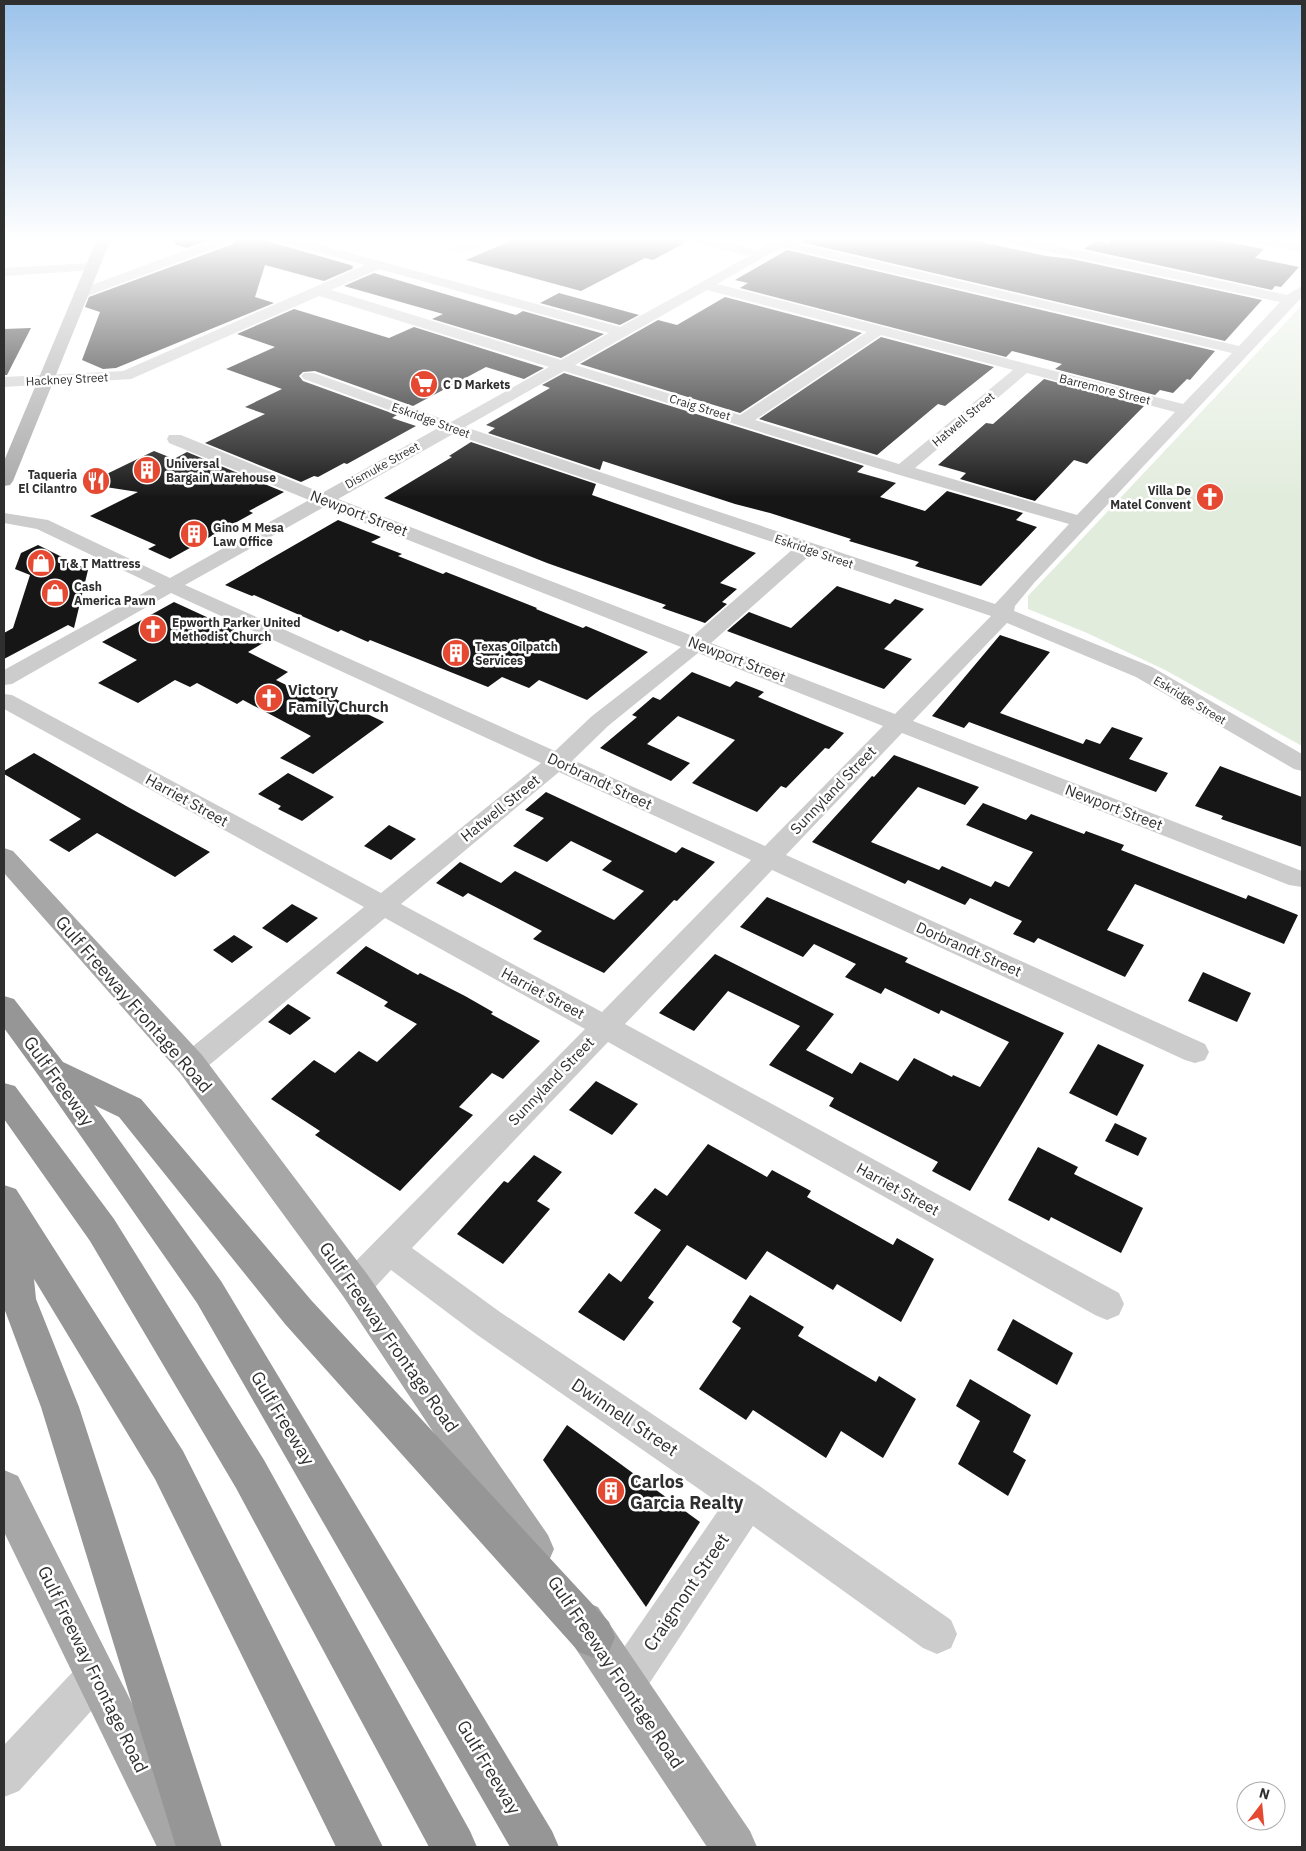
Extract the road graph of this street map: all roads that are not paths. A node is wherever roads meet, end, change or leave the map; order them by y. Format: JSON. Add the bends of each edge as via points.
{"nodes":[{"id":1,"x":68,"y":325,"type":"edge"},
{"id":2,"x":241,"y":325,"type":"edge"},
{"id":3,"x":431,"y":325,"type":"edge"},
{"id":4,"x":597,"y":325,"type":"edge"},
{"id":5,"x":633,"y":325,"type":"edge"},
{"id":6,"x":857,"y":325,"type":"edge"},
{"id":7,"x":1136,"y":325,"type":"edge"},
{"id":8,"x":1267,"y":325,"type":"edge"},
{"id":9,"x":878,"y":331,"type":"junction"},
{"id":10,"x":621,"y":332,"type":"junction"},
{"id":11,"x":1243,"y":351,"type":"junction"},
{"id":12,"x":563,"y":366,"type":"junction"},
{"id":13,"x":1024,"y":368,"type":"junction"},
{"id":14,"x":309,"y":376,"type":"dead end"},
{"id":15,"x":48,"y":379,"type":"junction"},
{"id":16,"x":4,"y":382,"type":"edge"},
{"id":17,"x":1186,"y":410,"type":"junction"},
{"id":18,"x":744,"y":420,"type":"junction"},
{"id":19,"x":450,"y":427,"type":"junction"},
{"id":20,"x":175,"y":439,"type":"dead end"},
{"id":21,"x":902,"y":470,"type":"junction"},
{"id":22,"x":4,"y":481,"type":"edge"},
{"id":23,"x":321,"y":499,"type":"junction"},
{"id":24,"x":4,"y":518,"type":"edge"},
{"id":25,"x":1081,"y":522,"type":"junction"},
{"id":26,"x":806,"y":548,"type":"junction"},
{"id":27,"x":169,"y":585,"type":"junction"},
{"id":28,"x":1004,"y":614,"type":"junction"},
{"id":29,"x":697,"y":644,"type":"junction"},
{"id":30,"x":4,"y":679,"type":"edge"},
{"id":31,"x":4,"y":700,"type":"edge"},
{"id":32,"x":898,"y":722,"type":"junction"},
{"id":33,"x":558,"y":761,"type":"junction"},
{"id":34,"x":1302,"y":764,"type":"edge"},
{"id":35,"x":4,"y":857,"type":"edge"},
{"id":36,"x":768,"y":858,"type":"junction"},
{"id":37,"x":1298,"y":879,"type":"dead end"},
{"id":38,"x":380,"y":905,"type":"junction"},
{"id":39,"x":4,"y":1007,"type":"edge"},
{"id":40,"x":604,"y":1026,"type":"junction"},
{"id":41,"x":1195,"y":1052,"type":"dead end"},
{"id":42,"x":191,"y":1064,"type":"junction"},
{"id":43,"x":52,"y":1070,"type":"junction"},
{"id":44,"x":4,"y":1095,"type":"edge"},
{"id":45,"x":8,"y":1206,"type":"edge"},
{"id":46,"x":388,"y":1250,"type":"junction"},
{"id":47,"x":355,"y":1285,"type":"junction"},
{"id":48,"x":1107,"y":1304,"type":"dead end"},
{"id":49,"x":4,"y":1490,"type":"edge"},
{"id":50,"x":748,"y":1500,"type":"junction"},
{"id":51,"x":937,"y":1634,"type":"dead end"},
{"id":52,"x":594,"y":1637,"type":"junction"},
{"id":53,"x":96,"y":1676,"type":"junction"},
{"id":54,"x":624,"y":1684,"type":"junction"},
{"id":55,"x":4,"y":1776,"type":"edge"},
{"id":56,"x":181,"y":1847,"type":"edge"},
{"id":57,"x":199,"y":1847,"type":"edge"},
{"id":58,"x":360,"y":1847,"type":"edge"},
{"id":59,"x":454,"y":1847,"type":"edge"},
{"id":60,"x":536,"y":1847,"type":"edge"},
{"id":61,"x":734,"y":1847,"type":"edge"}],
"edges":[{"from":1,"to":15,"type":"main road"},
{"from":2,"to":15,"type":"street","name":"Hackney Street","via":[[126,376]]},
{"from":3,"to":12,"type":"street","name":"Craig Street"},
{"from":4,"to":10,"type":"street"},
{"from":5,"to":10,"type":"street","name":"Dismuke Street"},
{"from":6,"to":9,"type":"street","name":"Barremore Street"},
{"from":7,"to":11,"type":"street"},
{"from":8,"to":11,"type":"street","name":"Sunnyland Street"},
{"from":9,"to":13,"type":"street","name":"Barremore Street"},
{"from":9,"to":18,"type":"street"},
{"from":10,"to":12,"type":"street","name":"Dismuke Street"},
{"from":11,"to":17,"type":"street","name":"Sunnyland Street"},
{"from":12,"to":18,"type":"street","name":"Craig Street"},
{"from":12,"to":19,"type":"street","name":"Dismuke Street"},
{"from":13,"to":17,"type":"street","name":"Barremore Street"},
{"from":13,"to":21,"type":"street","name":"Hatwell Street"},
{"from":14,"to":19,"type":"street","name":"Eskridge Street"},
{"from":15,"to":16,"type":"street","name":"Hackney Street"},
{"from":15,"to":22,"type":"main road"},
{"from":17,"to":25,"type":"street","name":"Sunnyland Street"},
{"from":18,"to":21,"type":"street","name":"Craig Street"},
{"from":19,"to":23,"type":"street","name":"Dismuke Street"},
{"from":19,"to":26,"type":"street","name":"Eskridge Street"},
{"from":20,"to":23,"type":"street","name":"Newport Street"},
{"from":21,"to":25,"type":"street","name":"Craig Street"},
{"from":23,"to":27,"type":"street","name":"Dismuke Street"},
{"from":23,"to":29,"type":"street","name":"Newport Street"},
{"from":24,"to":27,"type":"street","name":"Dorbrandt Street","via":[[42,524]]},
{"from":25,"to":28,"type":"street","name":"Sunnyland Street","via":[[1005,605]]},
{"from":26,"to":28,"type":"street","name":"Eskridge Street"},
{"from":26,"to":29,"type":"street","name":"Hatwell Street"},
{"from":27,"to":30,"type":"street","name":"Dismuke Street"},
{"from":27,"to":33,"type":"street","name":"Dorbrandt Street"},
{"from":28,"to":32,"type":"street","name":"Sunnyland Street"},
{"from":28,"to":34,"type":"street","name":"Eskridge Street","via":[[1144,672]]},
{"from":29,"to":32,"type":"street","name":"Newport Street"},
{"from":29,"to":33,"type":"street","name":"Hatwell Street","via":[[600,721]]},
{"from":31,"to":38,"type":"street","name":"Harriet Street"},
{"from":32,"to":36,"type":"street","name":"Sunnyland Street"},
{"from":32,"to":37,"type":"street","name":"Newport Street"},
{"from":33,"to":36,"type":"street","name":"Dorbrandt Street"},
{"from":33,"to":38,"type":"street","name":"Hatwell Street"},
{"from":35,"to":42,"type":"main road","name":"Gulf Freeway Frontage Road"},
{"from":36,"to":40,"type":"street","name":"Sunnyland Street"},
{"from":36,"to":41,"type":"street","name":"Dorbrandt Street"},
{"from":38,"to":40,"type":"street","name":"Harriet Street"},
{"from":38,"to":42,"type":"street","name":"Hatwell Street"},
{"from":39,"to":43,"type":"highway","name":"Gulf Freeway"},
{"from":40,"to":46,"type":"street","name":"Sunnyland Street"},
{"from":40,"to":48,"type":"street","name":"Harriet Street"},
{"from":42,"to":47,"type":"main road","name":"Gulf Freeway Frontage Road"},
{"from":43,"to":52,"type":"highway","via":[[130,1108],[298,1312]]},
{"from":43,"to":60,"type":"highway","name":"Gulf Freeway","via":[[209,1292]]},
{"from":44,"to":59,"type":"highway","via":[[102,1230],[250,1474]]},
{"from":45,"to":57,"type":"highway","via":[[18,1299],[60,1407]]},
{"from":45,"to":58,"type":"highway","via":[[169,1466]]},
{"from":46,"to":47,"type":"street","name":"Sunnyland Street"},
{"from":46,"to":50,"type":"street","name":"Dwinnell Street","via":[[488,1323]]},
{"from":47,"to":52,"type":"main road","name":"Gulf Freeway Frontage Road"},
{"from":49,"to":53,"type":"main road","name":"Gulf Freeway Frontage Road"},
{"from":50,"to":51,"type":"street","name":"Dwinnell Street"},
{"from":50,"to":54,"type":"street","name":"Craigmont Street"},
{"from":52,"to":54,"type":"main road","name":"Gulf Freeway Frontage Road"},
{"from":53,"to":55,"type":"street"},
{"from":53,"to":56,"type":"main road","name":"Gulf Freeway Frontage Road"},
{"from":54,"to":61,"type":"main road","name":"Gulf Freeway Frontage Road"}]}
